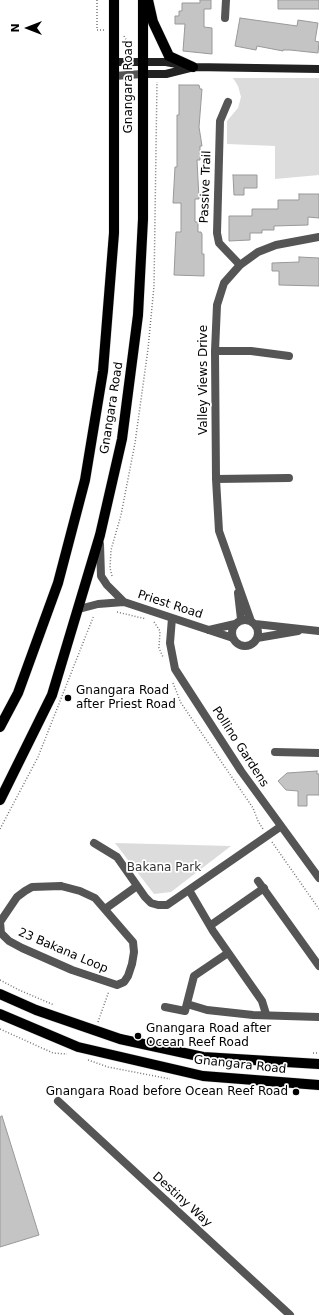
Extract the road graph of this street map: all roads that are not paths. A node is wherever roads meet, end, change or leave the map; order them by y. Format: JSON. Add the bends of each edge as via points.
{"nodes":[{"id":1,"x":114,"y":0,"type":"edge"},
{"id":2,"x":143,"y":0,"type":"edge"},
{"id":3,"x":148,"y":0,"type":"edge"},
{"id":4,"x":226,"y":0,"type":"edge"},
{"id":5,"x":225,"y":18,"type":"dead end"},
{"id":6,"x":142,"y":60,"type":"junction"},
{"id":7,"x":114,"y":62,"type":"junction"},
{"id":8,"x":193,"y":67,"type":"junction"},
{"id":9,"x":319,"y":69,"type":"edge"},
{"id":10,"x":142,"y":74,"type":"junction"},
{"id":11,"x":114,"y":76,"type":"junction"},
{"id":12,"x":228,"y":102,"type":"dead end"},
{"id":13,"x":319,"y":237,"type":"edge"},
{"id":14,"x":240,"y":265,"type":"junction"},
{"id":15,"x":215,"y":351,"type":"junction"},
{"id":16,"x":289,"y":356,"type":"dead end"},
{"id":17,"x":289,"y":478,"type":"dead end"},
{"id":18,"x":216,"y":479,"type":"junction"},
{"id":19,"x":100,"y":535,"type":"junction"},
{"id":20,"x":237,"y":585,"type":"junction"},
{"id":21,"x":124,"y":602,"type":"junction"},
{"id":22,"x":79,"y":609,"type":"junction"},
{"id":23,"x":172,"y":618,"type":"junction"},
{"id":24,"x":238,"y":621,"type":"junction"},
{"id":25,"x":253,"y":622,"type":"junction"},
{"id":26,"x":208,"y":630,"type":"junction"},
{"id":27,"x":305,"y":630,"type":"junction"},
{"id":28,"x":319,"y":631,"type":"edge"},
{"id":29,"x":233,"y":638,"type":"junction"},
{"id":30,"x":258,"y":638,"type":"junction"},
{"id":31,"x":0,"y":727,"type":"edge"},
{"id":32,"x":275,"y":752,"type":"dead end"},
{"id":33,"x":319,"y":753,"type":"edge"},
{"id":34,"x":0,"y":800,"type":"edge"},
{"id":35,"x":280,"y":827,"type":"junction"},
{"id":36,"x":94,"y":843,"type":"dead end"},
{"id":37,"x":319,"y":878,"type":"edge"},
{"id":38,"x":258,"y":881,"type":"dead end"},
{"id":39,"x":137,"y":886,"type":"junction"},
{"id":40,"x":264,"y":888,"type":"junction"},
{"id":41,"x":189,"y":890,"type":"junction"},
{"id":42,"x":105,"y":909,"type":"junction"},
{"id":43,"x":211,"y":925,"type":"junction"},
{"id":44,"x":228,"y":953,"type":"junction"},
{"id":45,"x":319,"y":966,"type":"edge"},
{"id":46,"x":0,"y":989,"type":"edge"},
{"id":47,"x":0,"y":994,"type":"edge"},
{"id":48,"x":187,"y":1004,"type":"junction"},
{"id":49,"x":165,"y":1007,"type":"dead end"},
{"id":50,"x":36,"y":1010,"type":"junction"},
{"id":51,"x":0,"y":1014,"type":"edge"},
{"id":52,"x":266,"y":1014,"type":"junction"},
{"id":53,"x":319,"y":1016,"type":"edge"},
{"id":54,"x":319,"y":1064,"type":"edge"},
{"id":55,"x":319,"y":1085,"type":"edge"},
{"id":56,"x":58,"y":1101,"type":"dead end"},
{"id":57,"x":290,"y":1315,"type":"edge"}],
"edges":[{"from":1,"to":7,"type":"main road","name":"Gnangara Road"},
{"from":2,"to":6,"type":"main road","name":"Gnangara Road"},
{"from":3,"to":8,"type":"main road","via":[[153,22],[169,56]]},
{"from":4,"to":5,"type":"street"},
{"from":6,"to":7,"type":"street"},
{"from":6,"to":8,"type":"street"},
{"from":6,"to":10,"type":"main road","name":"Gnangara Road"},
{"from":7,"to":11,"type":"main road","name":"Gnangara Road"},
{"from":8,"to":9,"type":"street"},
{"from":8,"to":10,"type":"street","via":[[166,74]]},
{"from":10,"to":11,"type":"street"},
{"from":10,"to":19,"type":"main road","name":"Gnangara Road","via":[[143,219],[138,315],[122,439]]},
{"from":11,"to":31,"type":"main road","name":"Gnangara Road","via":[[114,233],[103,371],[85,480],[58,583],[18,693]]},
{"from":12,"to":14,"type":"street","name":"Passive Trail","via":[[220,121],[217,233],[219,243]]},
{"from":13,"to":14,"type":"street","name":"Valley Views Drive","via":[[276,245],[258,252]]},
{"from":14,"to":15,"type":"street","name":"Valley Views Drive","via":[[224,283],[217,305]]},
{"from":15,"to":16,"type":"street","via":[[251,351]]},
{"from":15,"to":18,"type":"street","name":"Valley Views Drive"},
{"from":17,"to":18,"type":"street"},
{"from":18,"to":20,"type":"street","name":"Valley Views Drive","via":[[219,531]]},
{"from":19,"to":21,"type":"street","name":"Priest Road","via":[[101,576],[107,586]]},
{"from":19,"to":22,"type":"main road","name":"Gnangara Road"},
{"from":20,"to":24,"type":"street","name":"Valley Views Drive"},
{"from":20,"to":25,"type":"street","name":"Valley Views Drive"},
{"from":21,"to":22,"type":"street","name":"Priest Road","via":[[98,604]]},
{"from":21,"to":23,"type":"street","name":"Priest Road"},
{"from":22,"to":34,"type":"main road","name":"Gnangara Road","via":[[52,695]]},
{"from":23,"to":26,"type":"street","name":"Priest Road"},
{"from":23,"to":35,"type":"street","name":"Pollino Gardens","via":[[170,643],[175,668]]},
{"from":24,"to":25,"type":"street"},
{"from":24,"to":26,"type":"street","name":"Priest Road"},
{"from":24,"to":29,"type":"street","via":[[232,633]]},
{"from":25,"to":27,"type":"street"},
{"from":25,"to":30,"type":"street","via":[[259,633]]},
{"from":26,"to":29,"type":"street","name":"Priest Road"},
{"from":27,"to":28,"type":"street"},
{"from":27,"to":30,"type":"street"},
{"from":29,"to":30,"type":"street","via":[[236,643],[245,646],[255,643]]},
{"from":32,"to":33,"type":"street"},
{"from":35,"to":37,"type":"street","name":"Pollino Gardens"},
{"from":35,"to":41,"type":"street"},
{"from":36,"to":39,"type":"street","via":[[117,857]]},
{"from":38,"to":40,"type":"street"},
{"from":39,"to":41,"type":"street","via":[[145,898],[158,905],[167,905]]},
{"from":39,"to":42,"type":"street"},
{"from":40,"to":43,"type":"street"},
{"from":40,"to":45,"type":"street"},
{"from":41,"to":43,"type":"street"},
{"from":42,"to":42,"type":"street","name":"23 Bakana Loop","via":[[95,898],[80,891],[61,886],[32,887],[17,898],[0,922],[1,933],[22,948],[117,985],[124,982],[128,976],[134,952],[132,942]]},
{"from":43,"to":44,"type":"street"},
{"from":44,"to":48,"type":"street","via":[[194,976]]},
{"from":44,"to":52,"type":"street","via":[[262,1001]]},
{"from":46,"to":50,"type":"main road"},
{"from":47,"to":50,"type":"main road","name":"Gnangara Road"},
{"from":48,"to":49,"type":"street","via":[[185,1012]]},
{"from":48,"to":52,"type":"street","via":[[207,1010]]},
{"from":50,"to":54,"type":"main road","name":"Gnangara Road","via":[[120,1039],[202,1057]]},
{"from":51,"to":55,"type":"main road","name":"Gnangara Road","via":[[78,1047],[203,1076]]},
{"from":52,"to":53,"type":"street","via":[[274,1017]]},
{"from":56,"to":57,"type":"street","name":"Destiny Way"}]}
